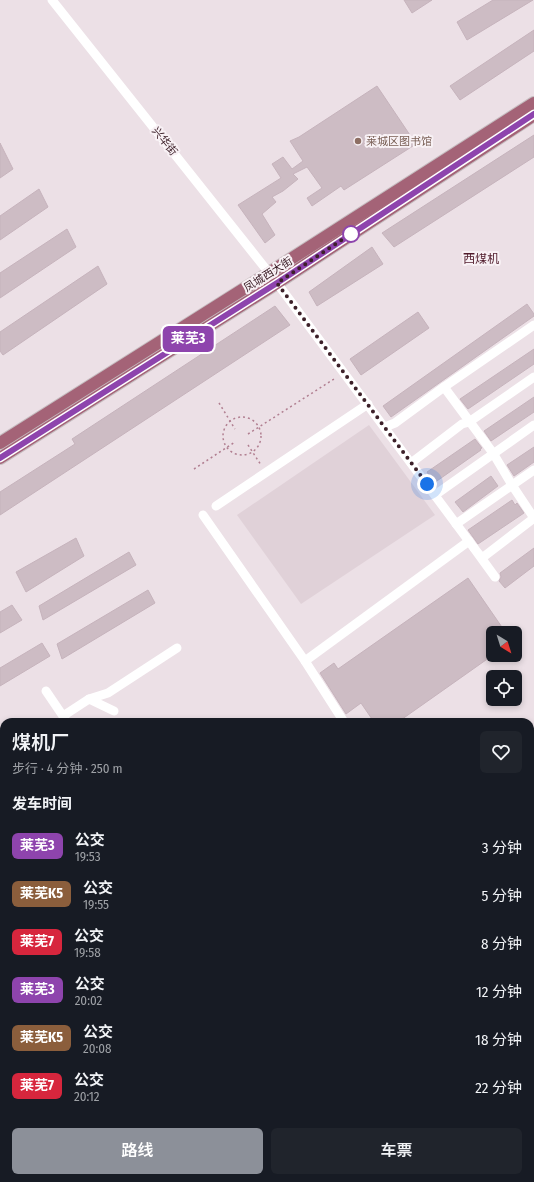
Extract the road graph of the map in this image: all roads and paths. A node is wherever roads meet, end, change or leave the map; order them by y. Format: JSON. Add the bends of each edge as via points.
{"nodes":[{"id":1,"x":52,"y":0,"type":"edge"},
{"id":2,"x":534,"y":103,"type":"edge"},
{"id":3,"x":534,"y":114,"type":"edge"},
{"id":4,"x":273,"y":278,"type":"junction"},
{"id":5,"x":534,"y":325,"type":"edge"},
{"id":6,"x":534,"y":377,"type":"edge"},
{"id":7,"x":334,"y":379,"type":"dead end"},
{"id":8,"x":444,"y":387,"type":"junction"},
{"id":9,"x":219,"y":403,"type":"dead end"},
{"id":10,"x":368,"y":404,"type":"junction"},
{"id":11,"x":230,"y":421,"type":"junction"},
{"id":12,"x":469,"y":422,"type":"junction"},
{"id":13,"x":534,"y":425,"type":"edge"},
{"id":14,"x":259,"y":426,"type":"junction"},
{"id":15,"x":385,"y":427,"type":"junction"},
{"id":16,"x":235,"y":430,"type":"dead end"},
{"id":17,"x":248,"y":434,"type":"dead end"},
{"id":18,"x":234,"y":442,"type":"dead end"},
{"id":19,"x":0,"y":443,"type":"edge"},
{"id":20,"x":248,"y":445,"type":"dead end"},
{"id":21,"x":226,"y":447,"type":"junction"},
{"id":22,"x":253,"y":452,"type":"junction"},
{"id":23,"x":493,"y":453,"type":"junction"},
{"id":24,"x":0,"y":458,"type":"edge"},
{"id":25,"x":411,"y":463,"type":"junction"},
{"id":26,"x":194,"y":469,"type":"dead end"},
{"id":27,"x":534,"y":470,"type":"edge"},
{"id":28,"x":266,"y":473,"type":"junction"},
{"id":29,"x":512,"y":485,"type":"junction"},
{"id":30,"x":435,"y":495,"type":"junction"},
{"id":31,"x":216,"y":506,"type":"dead end"},
{"id":32,"x":203,"y":515,"type":"dead end"},
{"id":33,"x":534,"y":518,"type":"edge"},
{"id":34,"x":456,"y":524,"type":"junction"},
{"id":35,"x":471,"y":545,"type":"junction"},
{"id":36,"x":495,"y":577,"type":"dead end"},
{"id":37,"x":177,"y":648,"type":"dead end"},
{"id":38,"x":306,"y":661,"type":"junction"},
{"id":39,"x":46,"y":691,"type":"dead end"},
{"id":40,"x":89,"y":699,"type":"junction"},
{"id":41,"x":114,"y":711,"type":"dead end"},
{"id":42,"x":64,"y":718,"type":"edge"},
{"id":43,"x":66,"y":718,"type":"edge"},
{"id":44,"x":342,"y":718,"type":"edge"}],
"edges":[{"from":1,"to":4,"type":"street","name":"兴华街"},
{"from":2,"to":4,"type":"main road","name":"凤城西大街"},
{"from":3,"to":4,"type":"main road","name":"凤城西大街"},
{"from":4,"to":10,"type":"street","name":"兴华街"},
{"from":4,"to":19,"type":"main road","name":"凤城西大街"},
{"from":4,"to":24,"type":"main road","name":"凤城西大街"},
{"from":5,"to":8,"type":"street"},
{"from":6,"to":12,"type":"street"},
{"from":7,"to":14,"type":"path"},
{"from":8,"to":12,"type":"street"},
{"from":8,"to":15,"type":"street","via":[[395,423]]},
{"from":9,"to":11,"type":"path"},
{"from":10,"to":15,"type":"street","name":"兴华街"},
{"from":10,"to":28,"type":"street"},
{"from":11,"to":14,"type":"path","via":[[240,416],[246,417]]},
{"from":11,"to":16,"type":"path"},
{"from":11,"to":21,"type":"path","via":[[222,436]]},
{"from":12,"to":23,"type":"street"},
{"from":12,"to":25,"type":"street","via":[[462,424]]},
{"from":13,"to":23,"type":"street"},
{"from":14,"to":17,"type":"path"},
{"from":14,"to":22,"type":"path","via":[[262,438]]},
{"from":15,"to":25,"type":"street","name":"兴华街"},
{"from":18,"to":21,"type":"path"},
{"from":20,"to":22,"type":"path"},
{"from":21,"to":22,"type":"path","via":[[230,452],[241,456]]},
{"from":21,"to":26,"type":"path"},
{"from":22,"to":28,"type":"path"},
{"from":23,"to":29,"type":"street"},
{"from":23,"to":30,"type":"street"},
{"from":25,"to":30,"type":"street","name":"兴华街"},
{"from":27,"to":29,"type":"street"},
{"from":28,"to":31,"type":"street"},
{"from":29,"to":33,"type":"street"},
{"from":29,"to":34,"type":"street"},
{"from":30,"to":34,"type":"street","name":"兴华街"},
{"from":32,"to":38,"type":"street"},
{"from":33,"to":35,"type":"street","via":[[482,558]]},
{"from":34,"to":35,"type":"street","name":"兴华街"},
{"from":35,"to":36,"type":"street","name":"兴华街"},
{"from":35,"to":38,"type":"street"},
{"from":37,"to":40,"type":"street","via":[[108,693]]},
{"from":38,"to":44,"type":"street"},
{"from":39,"to":42,"type":"street"},
{"from":40,"to":41,"type":"street"},
{"from":40,"to":43,"type":"street"}]}
